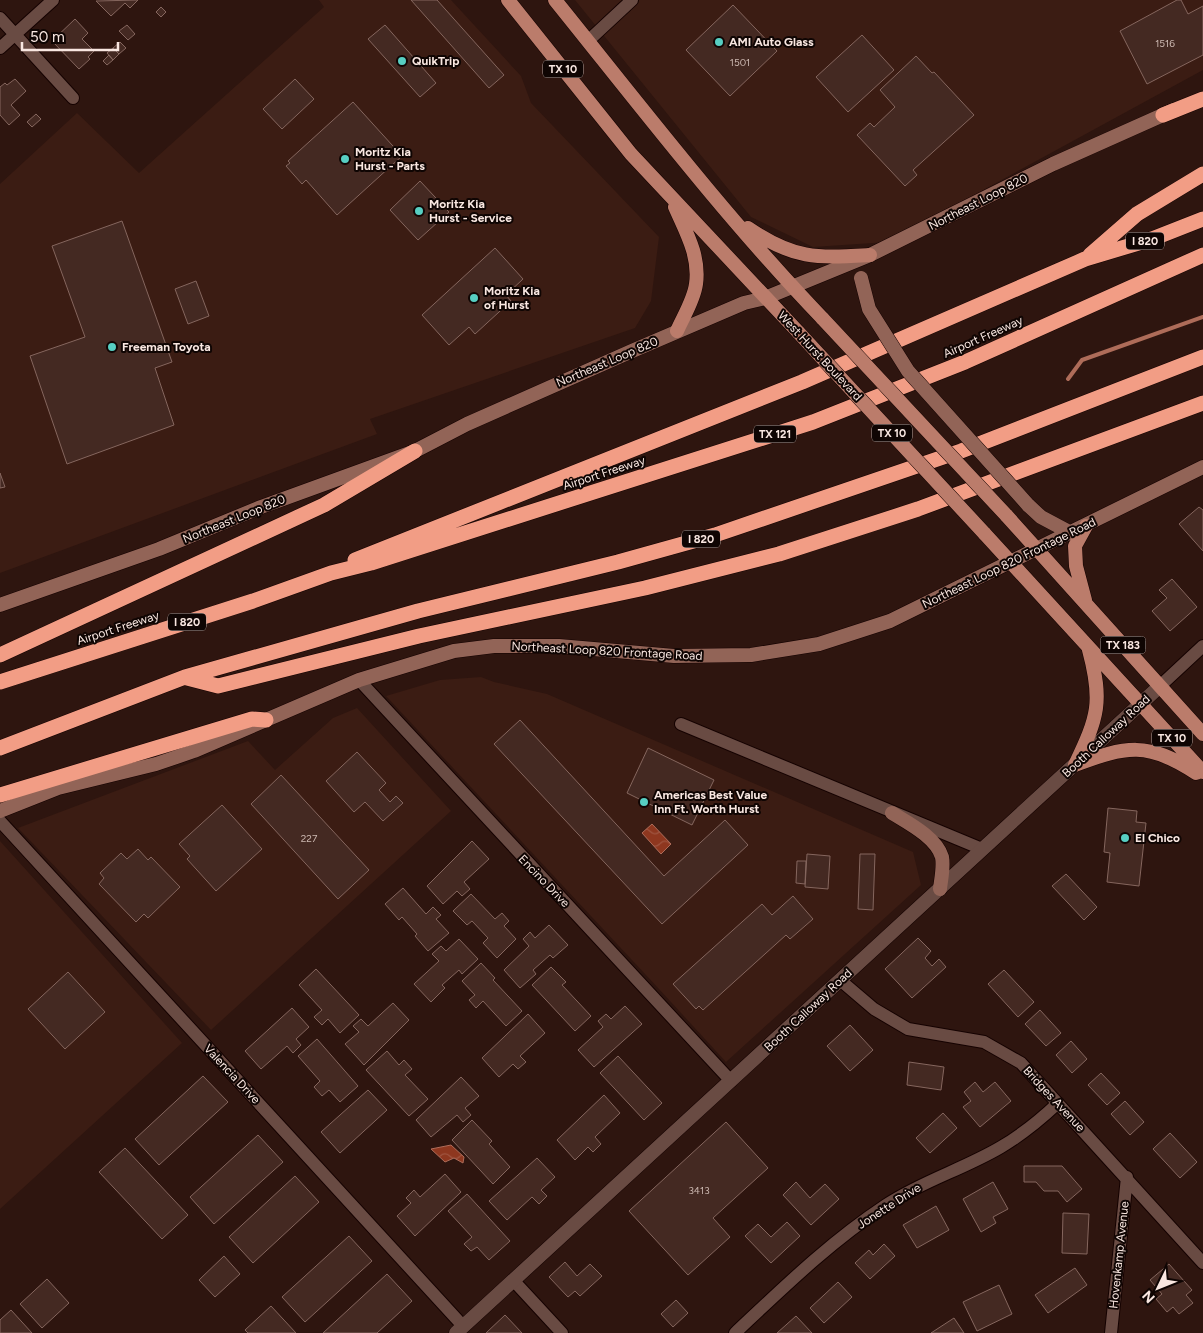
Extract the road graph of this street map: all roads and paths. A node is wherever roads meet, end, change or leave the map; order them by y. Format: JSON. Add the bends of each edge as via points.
{"nodes":[{"id":1,"x":53,"y":0,"type":"edge"},
{"id":2,"x":508,"y":0,"type":"edge"},
{"id":3,"x":555,"y":0,"type":"edge"},
{"id":4,"x":632,"y":0,"type":"edge"},
{"id":5,"x":0,"y":18,"type":"edge"},
{"id":6,"x":15,"y":34,"type":"junction"},
{"id":7,"x":588,"y":41,"type":"junction"},
{"id":8,"x":0,"y":48,"type":"edge"},
{"id":9,"x":1203,"y":95,"type":"edge"},
{"id":10,"x":73,"y":98,"type":"dead end"},
{"id":11,"x":1203,"y":99,"type":"edge"},
{"id":12,"x":1163,"y":116,"type":"junction"},
{"id":13,"x":1203,"y":174,"type":"edge"},
{"id":14,"x":670,"y":198,"type":"junction"},
{"id":15,"x":732,"y":216,"type":"junction"},
{"id":16,"x":1203,"y":219,"type":"edge"},
{"id":17,"x":870,"y":255,"type":"junction"},
{"id":18,"x":1203,"y":255,"type":"edge"},
{"id":19,"x":1085,"y":259,"type":"junction"},
{"id":20,"x":792,"y":287,"type":"junction"},
{"id":21,"x":765,"y":298,"type":"junction"},
{"id":22,"x":677,"y":331,"type":"junction"},
{"id":23,"x":1203,"y":357,"type":"edge"},
{"id":24,"x":1203,"y":403,"type":"edge"},
{"id":25,"x":415,"y":451,"type":"junction"},
{"id":26,"x":1203,"y":467,"type":"edge"},
{"id":27,"x":1086,"y":526,"type":"junction"},
{"id":28,"x":1071,"y":533,"type":"junction"},
{"id":29,"x":1037,"y":550,"type":"junction"},
{"id":30,"x":1012,"y":562,"type":"junction"},
{"id":31,"x":331,"y":573,"type":"junction"},
{"id":32,"x":1086,"y":604,"type":"junction"},
{"id":33,"x":0,"y":605,"type":"edge"},
{"id":34,"x":1203,"y":646,"type":"edge"},
{"id":35,"x":1089,"y":647,"type":"junction"},
{"id":36,"x":0,"y":655,"type":"edge"},
{"id":37,"x":186,"y":677,"type":"junction"},
{"id":38,"x":359,"y":680,"type":"junction"},
{"id":39,"x":0,"y":682,"type":"edge"},
{"id":40,"x":1160,"y":686,"type":"junction"},
{"id":41,"x":1141,"y":704,"type":"junction"},
{"id":42,"x":266,"y":720,"type":"junction"},
{"id":43,"x":681,"y":724,"type":"dead end"},
{"id":44,"x":1203,"y":734,"type":"edge"},
{"id":45,"x":0,"y":748,"type":"edge"},
{"id":46,"x":1075,"y":764,"type":"junction"},
{"id":47,"x":1203,"y":772,"type":"edge"},
{"id":48,"x":1203,"y":778,"type":"edge"},
{"id":49,"x":0,"y":796,"type":"edge"},
{"id":50,"x":0,"y":811,"type":"edge"},
{"id":51,"x":892,"y":813,"type":"junction"},
{"id":52,"x":0,"y":822,"type":"edge"},
{"id":53,"x":982,"y":849,"type":"junction"},
{"id":54,"x":940,"y":889,"type":"junction"},
{"id":55,"x":840,"y":980,"type":"junction"},
{"id":56,"x":730,"y":1081,"type":"junction"},
{"id":57,"x":1058,"y":1103,"type":"junction"},
{"id":58,"x":1126,"y":1177,"type":"junction"},
{"id":59,"x":1203,"y":1263,"type":"edge"},
{"id":60,"x":513,"y":1280,"type":"junction"},
{"id":61,"x":460,"y":1330,"type":"edge"},
{"id":62,"x":562,"y":1333,"type":"edge"},
{"id":63,"x":735,"y":1333,"type":"edge"},
{"id":64,"x":1111,"y":1333,"type":"edge"}],
"edges":[{"from":1,"to":6,"type":"street"},
{"from":2,"to":14,"type":"main road","name":"West Hurst Boulevard","number":"TX 10"},
{"from":3,"to":7,"type":"main road","number":"TX 10"},
{"from":4,"to":7,"type":"street"},
{"from":5,"to":6,"type":"street"},
{"from":6,"to":8,"type":"street"},
{"from":6,"to":10,"type":"street"},
{"from":7,"to":15,"type":"main road","number":"TX 10"},
{"from":9,"to":12,"type":"main road","name":"Northeast Loop 820"},
{"from":11,"to":12,"type":"highway"},
{"from":12,"to":17,"type":"main road","name":"Northeast Loop 820","via":[[1053,164]]},
{"from":13,"to":19,"type":"highway","via":[[1137,214]]},
{"from":14,"to":21,"type":"main road","name":"West Hurst Boulevard","number":"TX 10"},
{"from":14,"to":22,"type":"main road","via":[[693,247],[697,267],[696,286]]},
{"from":15,"to":17,"type":"main road","via":[[768,241],[800,254],[827,258]]},
{"from":15,"to":20,"type":"main road","number":"TX 10"},
{"from":16,"to":19,"type":"highway","number":"I 820","via":[[1152,239]]},
{"from":17,"to":20,"type":"main road","name":"Northeast Loop 820"},
{"from":17,"to":28,"type":"main road","bridge":true,"via":[[862,265],[861,278],[869,309],[908,372],[1028,505],[1041,517]]},
{"from":18,"to":31,"type":"highway","name":"Airport Freeway","number":"TX 121","via":[[965,362],[813,422]]},
{"from":19,"to":31,"type":"highway","number":"I 820","via":[[802,382],[367,554]]},
{"from":20,"to":21,"type":"main road","name":"Northeast Loop 820"},
{"from":20,"to":29,"type":"main road","number":"TX 183","bridge":true},
{"from":21,"to":22,"type":"main road","name":"Northeast Loop 820","via":[[744,303]]},
{"from":21,"to":30,"type":"main road","name":"West Hurst Boulevard","number":"TX 10","bridge":true},
{"from":22,"to":25,"type":"main road","name":"Northeast Loop 820","via":[[476,420]]},
{"from":23,"to":37,"type":"highway","number":"I 820","via":[[961,451],[715,535],[418,611]]},
{"from":24,"to":37,"type":"highway","via":[[918,510],[780,554],[645,588],[419,636],[218,686]]},
{"from":25,"to":33,"type":"main road","name":"Northeast Loop 820","via":[[261,506],[159,549]]},
{"from":25,"to":36,"type":"highway","via":[[324,506]]},
{"from":26,"to":27,"type":"main road","name":"Northeast Loop 820 Frontage Road"},
{"from":27,"to":28,"type":"main road","name":"Northeast Loop 820 Frontage Road"},
{"from":27,"to":32,"type":"main road","via":[[1075,546],[1076,566]]},
{"from":28,"to":29,"type":"main road","name":"Northeast Loop 820 Frontage Road"},
{"from":29,"to":30,"type":"main road","name":"Northeast Loop 820 Frontage Road"},
{"from":29,"to":32,"type":"main road","number":"TX 183"},
{"from":30,"to":35,"type":"main road","name":"West Hurst Boulevard","number":"TX 10"},
{"from":30,"to":38,"type":"main road","name":"Northeast Loop 820 Frontage Road","via":[[890,621],[820,644],[751,655],[674,656],[559,646],[494,646],[454,650]]},
{"from":31,"to":39,"type":"highway","name":"Airport Freeway","number":"I 820","via":[[254,601]]},
{"from":32,"to":40,"type":"main road","number":"TX 183"},
{"from":34,"to":40,"type":"street"},
{"from":35,"to":41,"type":"main road","name":"West Hurst Boulevard","number":"TX 10"},
{"from":35,"to":46,"type":"main road","via":[[1096,673],[1098,706],[1093,727]]},
{"from":37,"to":45,"type":"highway","number":"I 820"},
{"from":38,"to":42,"type":"main road","name":"Northeast Loop 820 Frontage Road"},
{"from":38,"to":56,"type":"street","name":"Encino Drive"},
{"from":40,"to":41,"type":"street","name":"Booth Calloway Road"},
{"from":40,"to":44,"type":"main road","number":"TX 183"},
{"from":41,"to":46,"type":"street","name":"Booth Calloway Road"},
{"from":41,"to":47,"type":"main road","number":"TX 10"},
{"from":42,"to":49,"type":"highway","via":[[252,719]]},
{"from":42,"to":50,"type":"main road","name":"Northeast Loop 820 Frontage Road","via":[[156,764],[58,788]]},
{"from":43,"to":51,"type":"street"},
{"from":46,"to":48,"type":"main road","via":[[1107,753],[1143,749],[1164,754]]},
{"from":46,"to":53,"type":"street","name":"Booth Calloway Road"},
{"from":51,"to":53,"type":"street"},
{"from":51,"to":54,"type":"main road","via":[[938,850],[942,858]]},
{"from":52,"to":61,"type":"street","name":"Valencia Drive"},
{"from":53,"to":54,"type":"street","name":"Booth Calloway Road"},
{"from":54,"to":55,"type":"street","name":"Booth Calloway Road"},
{"from":55,"to":56,"type":"street","name":"Booth Calloway Road"},
{"from":55,"to":57,"type":"street","name":"Bridges Avenue","via":[[874,1009],[908,1028],[984,1042],[1020,1063]]},
{"from":56,"to":60,"type":"street","name":"Booth Calloway Road"},
{"from":57,"to":58,"type":"street","name":"Bridges Avenue"},
{"from":57,"to":63,"type":"street","name":"Jonette Drive","via":[[1029,1130],[999,1148],[928,1181],[886,1205],[818,1254]]},
{"from":58,"to":59,"type":"street","name":"Bridges Avenue"},
{"from":58,"to":64,"type":"street","name":"Hovenkamp Avenue"},
{"from":60,"to":61,"type":"street","name":"Booth Calloway Road"},
{"from":60,"to":62,"type":"street"}]}
